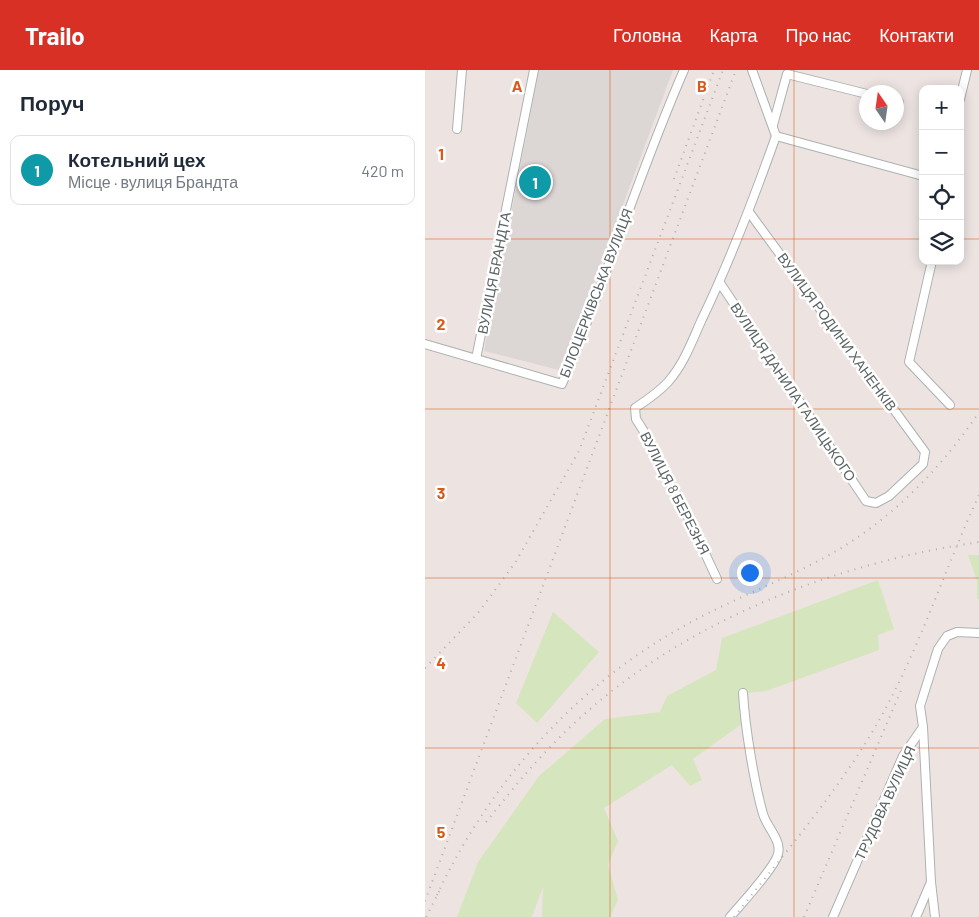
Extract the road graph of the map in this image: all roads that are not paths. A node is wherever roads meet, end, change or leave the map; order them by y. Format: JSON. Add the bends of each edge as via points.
{"nodes":[{"id":1,"x":462,"y":70,"type":"edge"},
{"id":2,"x":534,"y":70,"type":"edge"},
{"id":3,"x":684,"y":70,"type":"edge"},
{"id":4,"x":752,"y":70,"type":"edge"},
{"id":5,"x":967,"y":70,"type":"edge"},
{"id":6,"x":964,"y":85,"type":"edge"},
{"id":7,"x":859,"y":92,"type":"edge"},
{"id":8,"x":773,"y":125,"type":"junction"},
{"id":9,"x":457,"y":129,"type":"dead end"},
{"id":10,"x":776,"y":136,"type":"junction"},
{"id":11,"x":919,"y":175,"type":"edge"},
{"id":12,"x":749,"y":212,"type":"junction"},
{"id":13,"x":931,"y":265,"type":"edge"},
{"id":14,"x":720,"y":283,"type":"junction"},
{"id":15,"x":425,"y":344,"type":"edge"},
{"id":16,"x":476,"y":359,"type":"junction"},
{"id":17,"x":950,"y":405,"type":"dead end"},
{"id":18,"x":866,"y":501,"type":"joint"},
{"id":19,"x":717,"y":579,"type":"dead end"},
{"id":20,"x":979,"y":633,"type":"edge"},
{"id":21,"x":743,"y":693,"type":"dead end"},
{"id":22,"x":923,"y":726,"type":"junction"},
{"id":23,"x":931,"y":882,"type":"junction"},
{"id":24,"x":730,"y":917,"type":"edge"},
{"id":25,"x":833,"y":917,"type":"edge"},
{"id":26,"x":916,"y":917,"type":"edge"},
{"id":27,"x":935,"y":917,"type":"edge"}],
"edges":[{"from":1,"to":9,"type":"street"},
{"from":2,"to":16,"type":"street","name":"ВУЛИЦЯ БРАНДТА"},
{"from":3,"to":16,"type":"street","name":"БІЛОЦЕРКІВСЬКА ВУЛИЦЯ","via":[[654,138],[562,384]]},
{"from":4,"to":8,"type":"street"},
{"from":5,"to":6,"type":"street"},
{"from":7,"to":8,"type":"street","via":[[787,74]]},
{"from":8,"to":10,"type":"street"},
{"from":10,"to":11,"type":"street"},
{"from":10,"to":12,"type":"street"},
{"from":12,"to":14,"type":"street"},
{"from":12,"to":18,"type":"street","name":"ВУЛИЦЯ РОДИНИ ХАНЕНКІВ","via":[[925,452],[923,464],[889,496],[876,503]]},
{"from":13,"to":17,"type":"street","via":[[909,362]]},
{"from":14,"to":18,"type":"street","name":"ВУЛИЦЯ ДАНИЛА ГАЛИЦЬКОГО"},
{"from":14,"to":19,"type":"street","name":"ВУЛИЦЯ 8 БЕРЕЗНЯ","via":[[682,363],[654,395],[635,408],[636,419],[680,500]]},
{"from":15,"to":16,"type":"street","name":"БІЛОЦЕРКІВСЬКА ВУЛИЦЯ"},
{"from":20,"to":22,"type":"street","via":[[957,632],[947,636],[938,649],[920,706]]},
{"from":21,"to":24,"type":"street","via":[[759,797],[764,817],[778,844],[778,856]]},
{"from":22,"to":23,"type":"street"},
{"from":22,"to":25,"type":"street","name":"ТРУДОВА ВУЛИЦЯ","via":[[903,756]]},
{"from":23,"to":26,"type":"street"},
{"from":23,"to":27,"type":"street"}]}
